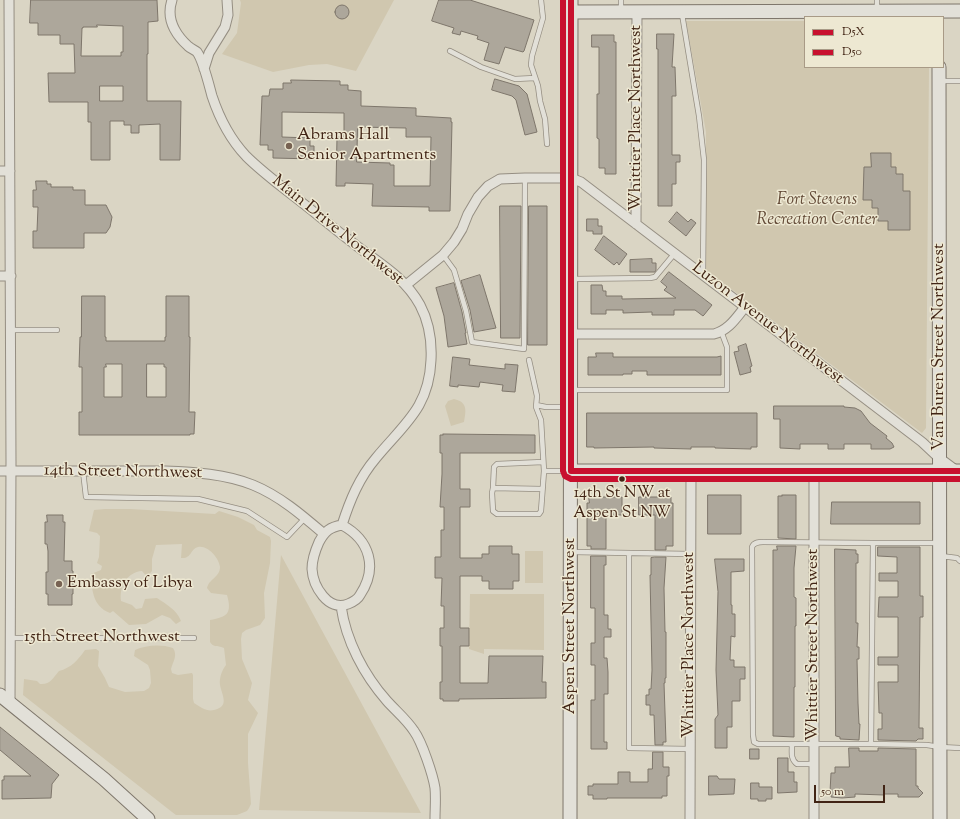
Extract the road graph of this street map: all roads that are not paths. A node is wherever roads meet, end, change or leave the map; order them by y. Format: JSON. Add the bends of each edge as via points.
{"nodes":[{"id":1,"x":9,"y":0,"type":"edge"},
{"id":2,"x":172,"y":0,"type":"edge"},
{"id":3,"x":227,"y":0,"type":"edge"},
{"id":4,"x":541,"y":0,"type":"edge"},
{"id":5,"x":571,"y":6,"type":"edge"},
{"id":6,"x":621,"y":6,"type":"edge"},
{"id":7,"x":877,"y":6,"type":"edge"},
{"id":8,"x":939,"y":9,"type":"edge"},
{"id":9,"x":960,"y":11,"type":"edge"},
{"id":10,"x":637,"y":12,"type":"junction"},
{"id":11,"x":682,"y":12,"type":"junction"},
{"id":12,"x":188,"y":46,"type":"junction"},
{"id":13,"x":212,"y":47,"type":"junction"},
{"id":14,"x":450,"y":51,"type":"dead end"},
{"id":15,"x":939,"y":68,"type":"edge"},
{"id":16,"x":204,"y":69,"type":"junction"},
{"id":17,"x":535,"y":78,"type":"junction"},
{"id":18,"x":939,"y":81,"type":"junction"},
{"id":19,"x":960,"y":81,"type":"edge"},
{"id":20,"x":547,"y":144,"type":"dead end"},
{"id":21,"x":0,"y":171,"type":"edge"},
{"id":22,"x":10,"y":171,"type":"junction"},
{"id":23,"x":524,"y":178,"type":"junction"},
{"id":24,"x":571,"y":178,"type":"junction"},
{"id":25,"x":636,"y":224,"type":"junction"},
{"id":26,"x":675,"y":253,"type":"junction"},
{"id":27,"x":443,"y":255,"type":"junction"},
{"id":28,"x":703,"y":274,"type":"junction"},
{"id":29,"x":0,"y":276,"type":"edge"},
{"id":30,"x":11,"y":276,"type":"junction"},
{"id":31,"x":571,"y":279,"type":"junction"},
{"id":32,"x":406,"y":285,"type":"junction"},
{"id":33,"x":745,"y":307,"type":"junction"},
{"id":34,"x":11,"y":330,"type":"junction"},
{"id":35,"x":57,"y":330,"type":"dead end"},
{"id":36,"x":721,"y":331,"type":"junction"},
{"id":37,"x":571,"y":334,"type":"junction"},
{"id":38,"x":529,"y":360,"type":"dead end"},
{"id":39,"x":571,"y":390,"type":"junction"},
{"id":40,"x":536,"y":405,"type":"junction"},
{"id":41,"x":571,"y":407,"type":"junction"},
{"id":42,"x":543,"y":462,"type":"junction"},
{"id":43,"x":940,"y":464,"type":"junction"},
{"id":44,"x":571,"y":470,"type":"junction"},
{"id":45,"x":691,"y":470,"type":"junction"},
{"id":46,"x":0,"y":471,"type":"edge"},
{"id":47,"x":11,"y":471,"type":"junction"},
{"id":48,"x":83,"y":471,"type":"junction"},
{"id":49,"x":544,"y":471,"type":"junction"},
{"id":50,"x":814,"y":471,"type":"junction"},
{"id":51,"x":959,"y":472,"type":"edge"},
{"id":52,"x":493,"y":488,"type":"junction"},
{"id":53,"x":542,"y":489,"type":"junction"},
{"id":54,"x":305,"y":518,"type":"junction"},
{"id":55,"x":342,"y":525,"type":"junction"},
{"id":56,"x":324,"y":534,"type":"junction"},
{"id":57,"x":814,"y":542,"type":"junction"},
{"id":58,"x":873,"y":544,"type":"junction"},
{"id":59,"x":940,"y":549,"type":"junction"},
{"id":60,"x":571,"y":552,"type":"junction"},
{"id":61,"x":629,"y":553,"type":"junction"},
{"id":62,"x":690,"y":554,"type":"junction"},
{"id":63,"x":960,"y":561,"type":"edge"},
{"id":64,"x":341,"y":606,"type":"junction"},
{"id":65,"x":11,"y":638,"type":"junction"},
{"id":66,"x":194,"y":638,"type":"dead end"},
{"id":67,"x":0,"y":695,"type":"edge"},
{"id":68,"x":10,"y":703,"type":"junction"},
{"id":69,"x":814,"y":743,"type":"junction"},
{"id":70,"x":792,"y":744,"type":"junction"},
{"id":71,"x":871,"y":744,"type":"junction"},
{"id":72,"x":940,"y":747,"type":"junction"},
{"id":73,"x":960,"y":748,"type":"edge"},
{"id":74,"x":690,"y":749,"type":"junction"},
{"id":75,"x":814,"y":764,"type":"junction"},
{"id":76,"x":148,"y":819,"type":"edge"},
{"id":77,"x":435,"y":819,"type":"edge"},
{"id":78,"x":570,"y":819,"type":"edge"},
{"id":79,"x":690,"y":819,"type":"edge"},
{"id":80,"x":814,"y":819,"type":"edge"},
{"id":81,"x":940,"y":819,"type":"edge"}],
"edges":[{"from":1,"to":22,"type":"street"},
{"from":2,"to":12,"type":"street","name":"Main Drive Northwest","via":[[172,27]]},
{"from":3,"to":13,"type":"street","via":[[228,15],[225,27]]},
{"from":4,"to":17,"type":"lane","via":[[542,18],[531,65]]},
{"from":5,"to":6,"type":"street"},
{"from":5,"to":24,"type":"street","name":"Aspen Street Northwest"},
{"from":6,"to":10,"type":"street"},
{"from":7,"to":8,"type":"street"},
{"from":7,"to":11,"type":"street"},
{"from":8,"to":9,"type":"street"},
{"from":10,"to":11,"type":"street"},
{"from":10,"to":25,"type":"street","name":"Whittier Place Northwest"},
{"from":11,"to":28,"type":"lane","via":[[704,160]]},
{"from":12,"to":13,"type":"street","via":[[200,49]]},
{"from":12,"to":16,"type":"street","name":"Main Drive Northwest","via":[[197,52]]},
{"from":13,"to":16,"type":"street"},
{"from":14,"to":17,"type":"lane","via":[[481,67],[515,79]]},
{"from":15,"to":18,"type":"street","name":"Van Buren Street Northwest"},
{"from":16,"to":32,"type":"street","name":"Main Drive Northwest","via":[[223,122],[245,155]]},
{"from":17,"to":20,"type":"lane","via":[[545,120]]},
{"from":18,"to":19,"type":"lane"},
{"from":18,"to":43,"type":"street","name":"Van Buren Street Northwest"},
{"from":21,"to":22,"type":"street"},
{"from":22,"to":30,"type":"street"},
{"from":23,"to":24,"type":"street"},
{"from":23,"to":27,"type":"street","via":[[500,179],[488,186],[478,197],[454,242]]},
{"from":23,"to":27,"type":"lane","via":[[524,349],[472,342],[454,270]]},
{"from":24,"to":25,"type":"street","name":"Luzon Avenue Northwest","via":[[581,182]]},
{"from":24,"to":31,"type":"street","name":"Aspen Street Northwest"},
{"from":25,"to":26,"type":"street","name":"Luzon Avenue Northwest"},
{"from":26,"to":28,"type":"street","name":"Luzon Avenue Northwest"},
{"from":26,"to":31,"type":"lane","via":[[655,277]]},
{"from":27,"to":32,"type":"street"},
{"from":28,"to":33,"type":"street","name":"Luzon Avenue Northwest"},
{"from":29,"to":30,"type":"street"},
{"from":30,"to":34,"type":"street"},
{"from":31,"to":37,"type":"street","name":"Aspen Street Northwest"},
{"from":32,"to":55,"type":"street","name":"Main Drive Northwest","via":[[420,304],[429,330],[429,379],[414,415],[376,458],[357,486]]},
{"from":33,"to":36,"type":"street","via":[[732,324]]},
{"from":33,"to":43,"type":"street","name":"Luzon Avenue Northwest","via":[[922,442]]},
{"from":34,"to":35,"type":"lane"},
{"from":34,"to":47,"type":"street"},
{"from":36,"to":37,"type":"street","via":[[710,334]]},
{"from":36,"to":39,"type":"lane","via":[[727,347],[726,390]]},
{"from":37,"to":39,"type":"street","name":"Aspen Street Northwest"},
{"from":38,"to":40,"type":"lane","via":[[537,396]]},
{"from":39,"to":41,"type":"street","name":"Aspen Street Northwest"},
{"from":40,"to":41,"type":"lane"},
{"from":40,"to":42,"type":"lane","via":[[541,420]]},
{"from":41,"to":44,"type":"street","name":"Aspen Street Northwest"},
{"from":42,"to":49,"type":"lane"},
{"from":42,"to":52,"type":"lane","via":[[497,464],[494,467]]},
{"from":43,"to":50,"type":"street"},
{"from":43,"to":51,"type":"street"},
{"from":43,"to":59,"type":"street","name":"Van Buren Street Northwest"},
{"from":44,"to":45,"type":"street"},
{"from":44,"to":49,"type":"lane"},
{"from":44,"to":60,"type":"street","name":"Aspen Street Northwest"},
{"from":45,"to":50,"type":"street"},
{"from":45,"to":62,"type":"street","name":"Whittier Place Northwest"},
{"from":46,"to":47,"type":"street","name":"14th Street Northwest"},
{"from":47,"to":48,"type":"street","name":"14th Street Northwest"},
{"from":47,"to":65,"type":"street"},
{"from":48,"to":54,"type":"street","name":"14th Street Northwest","via":[[180,471],[225,477],[261,489]]},
{"from":48,"to":54,"type":"lane","via":[[86,497],[198,499],[247,511],[287,537]]},
{"from":49,"to":53,"type":"lane"},
{"from":50,"to":57,"type":"street","name":"Whittier Street Northwest"},
{"from":52,"to":53,"type":"lane"},
{"from":52,"to":53,"type":"lane","via":[[493,511],[497,514],[539,514]]},
{"from":54,"to":56,"type":"street","name":"14th Street Northwest"},
{"from":55,"to":56,"type":"street","via":[[331,527]]},
{"from":55,"to":64,"type":"street","via":[[351,530],[365,545],[370,565],[368,578],[360,596],[352,603]]},
{"from":56,"to":64,"type":"street","via":[[313,558],[314,578],[324,597]]},
{"from":57,"to":58,"type":"lane"},
{"from":57,"to":69,"type":"street","name":"Whittier Street Northwest"},
{"from":57,"to":70,"type":"lane","via":[[757,542],[752,547],[752,734],[754,742],[758,744]]},
{"from":58,"to":59,"type":"lane"},
{"from":58,"to":71,"type":"lane"},
{"from":59,"to":63,"type":"lane"},
{"from":59,"to":72,"type":"street","name":"Van Buren Street Northwest"},
{"from":60,"to":61,"type":"lane"},
{"from":60,"to":78,"type":"street","name":"Aspen Street Northwest"},
{"from":61,"to":62,"type":"lane"},
{"from":61,"to":74,"type":"lane","via":[[629,748]]},
{"from":62,"to":74,"type":"street","name":"Whittier Place Northwest"},
{"from":64,"to":77,"type":"street","via":[[349,637],[364,669],[383,697],[419,738],[435,787]]},
{"from":65,"to":66,"type":"lane","name":"15th Street Northwest"},
{"from":65,"to":68,"type":"street"},
{"from":67,"to":68,"type":"street"},
{"from":68,"to":76,"type":"street"},
{"from":69,"to":70,"type":"lane"},
{"from":69,"to":71,"type":"lane"},
{"from":69,"to":75,"type":"street","name":"Whittier Street Northwest"},
{"from":70,"to":75,"type":"lane","via":[[794,762]]},
{"from":71,"to":72,"type":"lane"},
{"from":72,"to":73,"type":"lane"},
{"from":72,"to":81,"type":"street","name":"Van Buren Street Northwest"},
{"from":74,"to":79,"type":"street","name":"Whittier Place Northwest"},
{"from":75,"to":80,"type":"street","name":"Whittier Street Northwest"}]}
